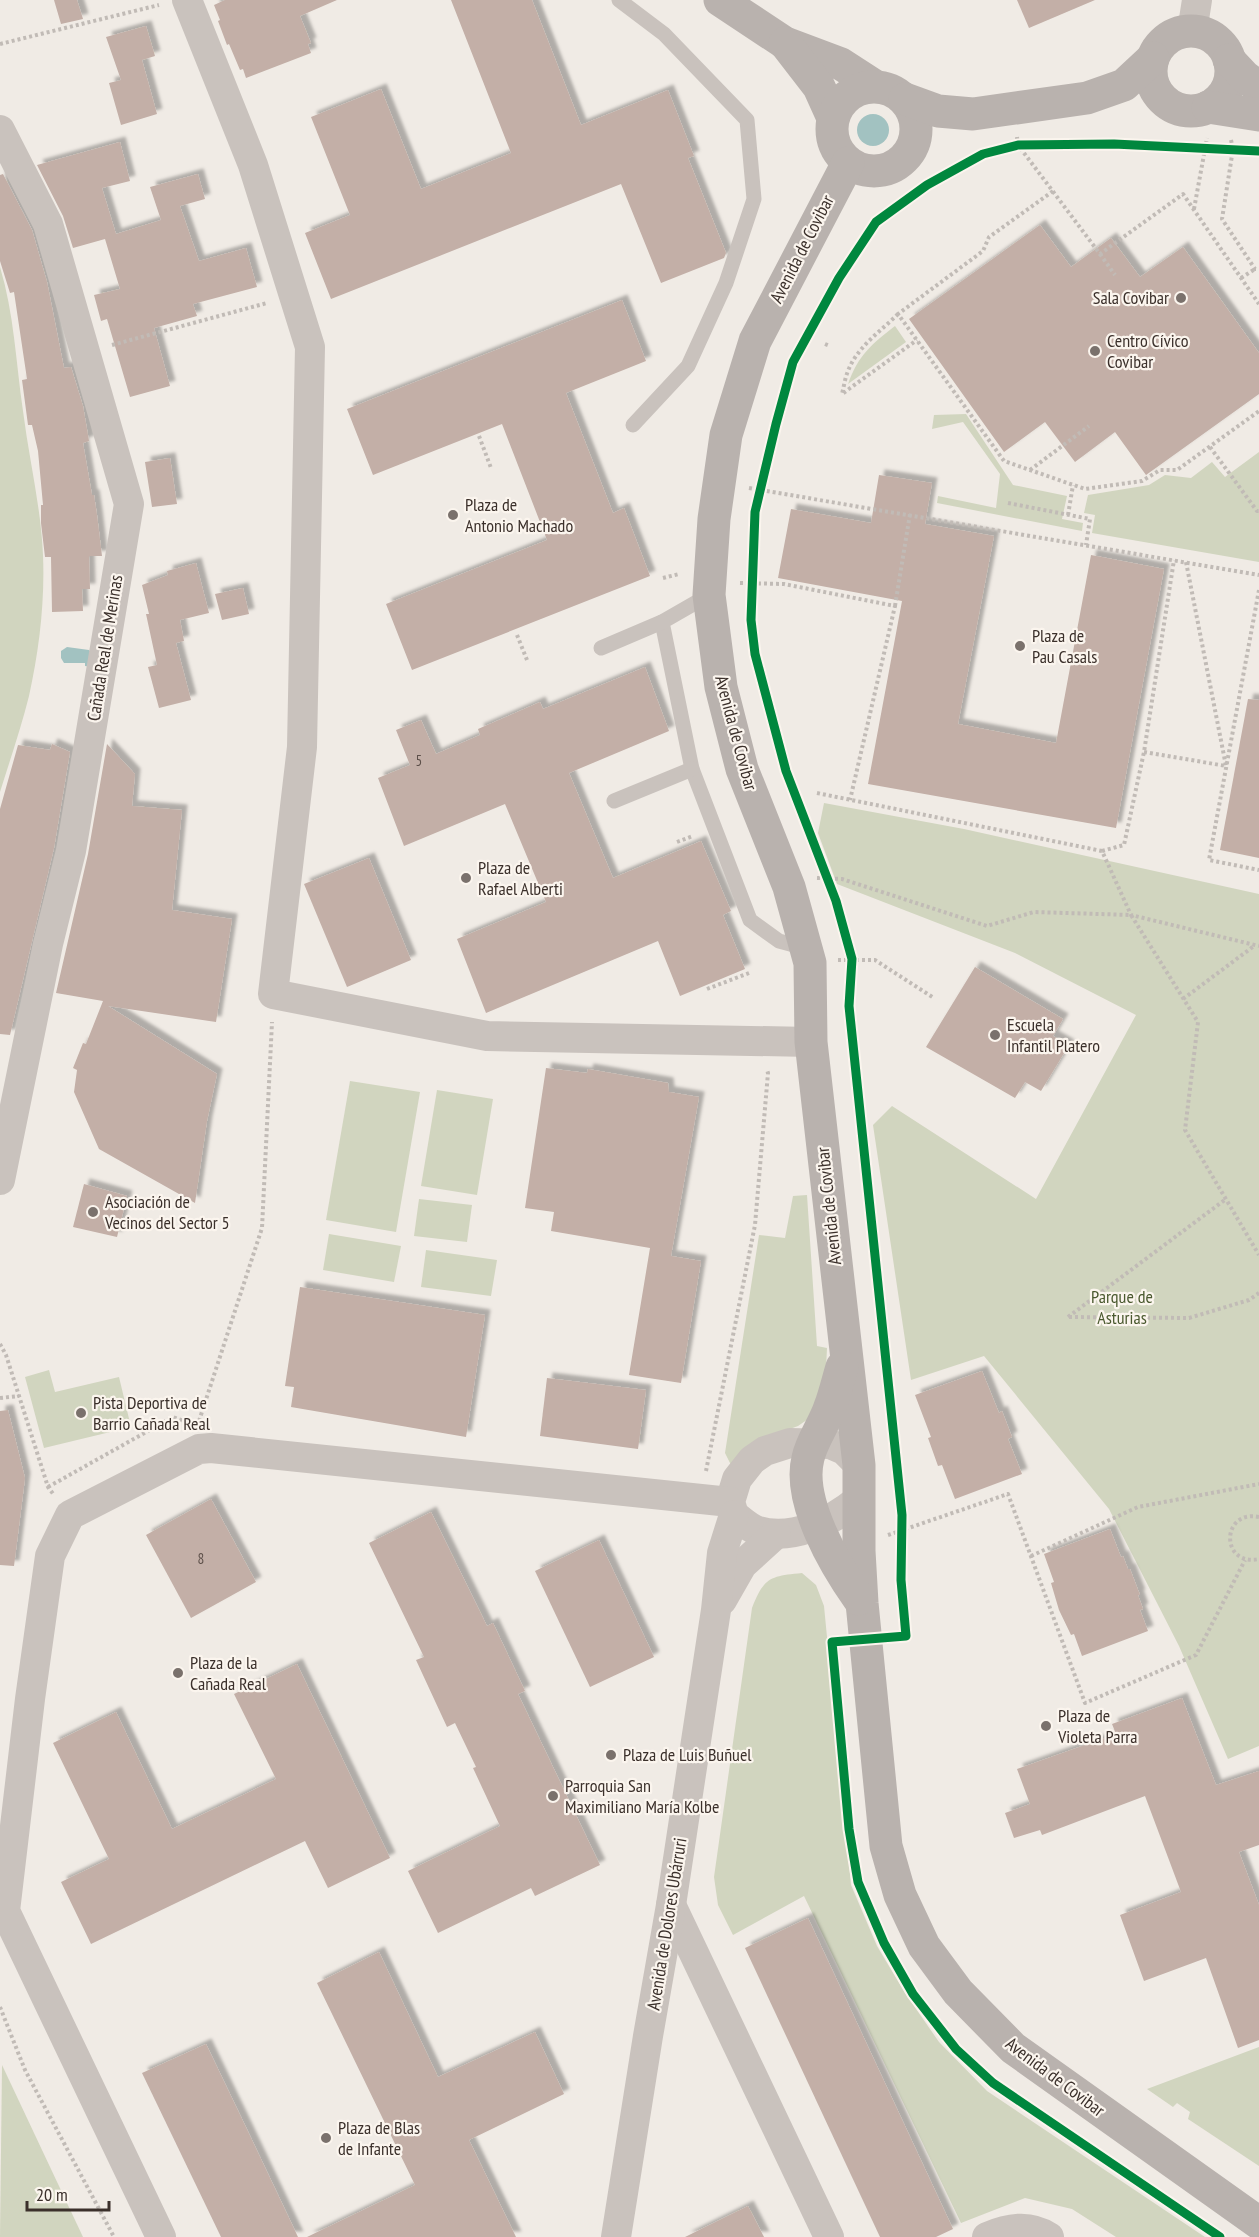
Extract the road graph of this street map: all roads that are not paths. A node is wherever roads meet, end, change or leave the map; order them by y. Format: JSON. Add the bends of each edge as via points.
{"nodes":[{"id":1,"x":619,"y":0,"type":"edge"},
{"id":2,"x":720,"y":0,"type":"edge"},
{"id":3,"x":1197,"y":0,"type":"edge"},
{"id":4,"x":177,"y":1,"type":"edge"},
{"id":5,"x":1192,"y":32,"type":"junction"},
{"id":6,"x":785,"y":43,"type":"junction"},
{"id":7,"x":1154,"y":58,"type":"junction"},
{"id":8,"x":1229,"y":60,"type":"junction"},
{"id":9,"x":875,"y":86,"type":"junction"},
{"id":10,"x":1259,"y":87,"type":"edge"},
{"id":11,"x":1087,"y":98,"type":"junction"},
{"id":12,"x":904,"y":99,"type":"junction"},
{"id":13,"x":1169,"y":105,"type":"junction"},
{"id":14,"x":973,"y":114,"type":"junction"},
{"id":15,"x":1259,"y":115,"type":"edge"},
{"id":16,"x":833,"y":118,"type":"junction"},
{"id":17,"x":1208,"y":119,"type":"junction"},
{"id":18,"x":0,"y":130,"type":"edge"},
{"id":19,"x":909,"y":153,"type":"junction"},
{"id":20,"x":848,"y":163,"type":"junction"},
{"id":21,"x":633,"y":425,"type":"dead end"},
{"id":22,"x":709,"y":596,"type":"junction"},
{"id":23,"x":662,"y":622,"type":"junction"},
{"id":24,"x":601,"y":648,"type":"dead end"},
{"id":25,"x":692,"y":769,"type":"junction"},
{"id":26,"x":614,"y":801,"type":"dead end"},
{"id":27,"x":820,"y":954,"type":"junction"},
{"id":28,"x":811,"y":1042,"type":"junction"},
{"id":29,"x":0,"y":1180,"type":"edge"},
{"id":30,"x":846,"y":1358,"type":"junction"},
{"id":31,"x":813,"y":1443,"type":"junction"},
{"id":32,"x":859,"y":1465,"type":"junction"},
{"id":33,"x":858,"y":1500,"type":"junction"},
{"id":34,"x":732,"y":1508,"type":"junction"},
{"id":35,"x":819,"y":1526,"type":"junction"},
{"id":36,"x":776,"y":1534,"type":"junction"},
{"id":37,"x":862,"y":1603,"type":"junction"},
{"id":38,"x":716,"y":1610,"type":"junction"},
{"id":39,"x":671,"y":1905,"type":"junction"},
{"id":40,"x":1259,"y":2223,"type":"edge"},
{"id":41,"x":160,"y":2237,"type":"edge"},
{"id":42,"x":616,"y":2237,"type":"edge"},
{"id":43,"x":829,"y":2237,"type":"edge"},
{"id":44,"x":987,"y":2237,"type":"edge"},
{"id":45,"x":1049,"y":2237,"type":"edge"}],
"edges":[{"from":1,"to":21,"type":"lane","via":[[664,34],[747,120],[754,199],[726,283],[688,366]]},
{"from":2,"to":6,"type":"street"},
{"from":3,"to":5,"type":"street"},
{"from":4,"to":28,"type":"street","via":[[253,165],[310,347],[302,747],[273,994],[487,1036]]},
{"from":5,"to":7,"type":"street","via":[[1173,36]]},
{"from":5,"to":8,"type":"street","via":[[1215,40]]},
{"from":6,"to":9,"type":"street","via":[[842,64]]},
{"from":6,"to":16,"type":"street","via":[[819,87]]},
{"from":7,"to":11,"type":"street","via":[[1124,85]]},
{"from":7,"to":13,"type":"street","via":[[1151,69],[1155,89]]},
{"from":8,"to":10,"type":"street"},
{"from":8,"to":17,"type":"street","via":[[1227,88]]},
{"from":9,"to":12,"type":"street","via":[[891,89]]},
{"from":9,"to":16,"type":"street","via":[[848,95]]},
{"from":11,"to":13,"type":"street"},
{"from":11,"to":14,"type":"street"},
{"from":12,"to":14,"type":"street","via":[[938,111]]},
{"from":12,"to":19,"type":"street","via":[[915,115],[916,135]]},
{"from":13,"to":17,"type":"street"},
{"from":14,"to":19,"type":"street"},
{"from":15,"to":17,"type":"street"},
{"from":16,"to":20,"type":"street","via":[[832,135],[837,150]]},
{"from":18,"to":29,"type":"street","name":"Cañada Real de Merinas","via":[[48,224],[129,504],[71,851]]},
{"from":19,"to":20,"type":"street","via":[[897,165],[881,171],[864,170]]},
{"from":20,"to":22,"type":"street","name":"Avenida de Covibar","via":[[755,341],[726,435],[714,519]]},
{"from":22,"to":23,"type":"lane"},
{"from":22,"to":27,"type":"street","name":"Avenida de Covibar","via":[[721,687],[742,769]]},
{"from":23,"to":24,"type":"lane"},
{"from":23,"to":25,"type":"lane"},
{"from":25,"to":26,"type":"lane"},
{"from":25,"to":27,"type":"lane","via":[[750,920],[779,941]]},
{"from":27,"to":28,"type":"street","name":"Avenida de Covibar","via":[[810,963]]},
{"from":28,"to":30,"type":"street","name":"Avenida de Covibar"},
{"from":30,"to":31,"type":"street","name":"Avenida de Covibar","via":[[830,1408]]},
{"from":30,"to":32,"type":"street","name":"Avenida de Covibar"},
{"from":31,"to":32,"type":"street","name":"Avenida de Dolores Ubárruri","via":[[844,1450]]},
{"from":31,"to":34,"type":"street","name":"Avenida de Dolores Ubárruri","via":[[790,1443],[752,1460],[737,1479]]},
{"from":31,"to":35,"type":"street","name":"Avenida de Covibar","via":[[807,1460],[806,1489]]},
{"from":32,"to":33,"type":"street","name":"Avenida de Covibar"},
{"from":33,"to":35,"type":"street"},
{"from":33,"to":37,"type":"street","name":"Avenida de Covibar"},
{"from":34,"to":36,"type":"street","via":[[755,1530]]},
{"from":34,"to":38,"type":"street","name":"Avenida de Dolores Ubárruri"},
{"from":34,"to":41,"type":"street","via":[[211,1448],[199,1449],[70,1515],[50,1556],[5,1911]]},
{"from":35,"to":36,"type":"street"},
{"from":35,"to":37,"type":"street","name":"Avenida de Covibar"},
{"from":36,"to":38,"type":"street","name":"Avenida de Dolores Ubárruri","via":[[742,1565]]},
{"from":37,"to":40,"type":"street","name":"Avenida de Covibar","via":[[886,1846],[900,1895],[924,1946],[958,1992],[1012,2048]]},
{"from":38,"to":39,"type":"street","name":"Avenida de Dolores Ubárruri"},
{"from":39,"to":42,"type":"street","name":"Avenida de Dolores Ubárruri"},
{"from":39,"to":43,"type":"street"},
{"from":44,"to":45,"type":"street","via":[[1001,2230],[1023,2228]]}]}
